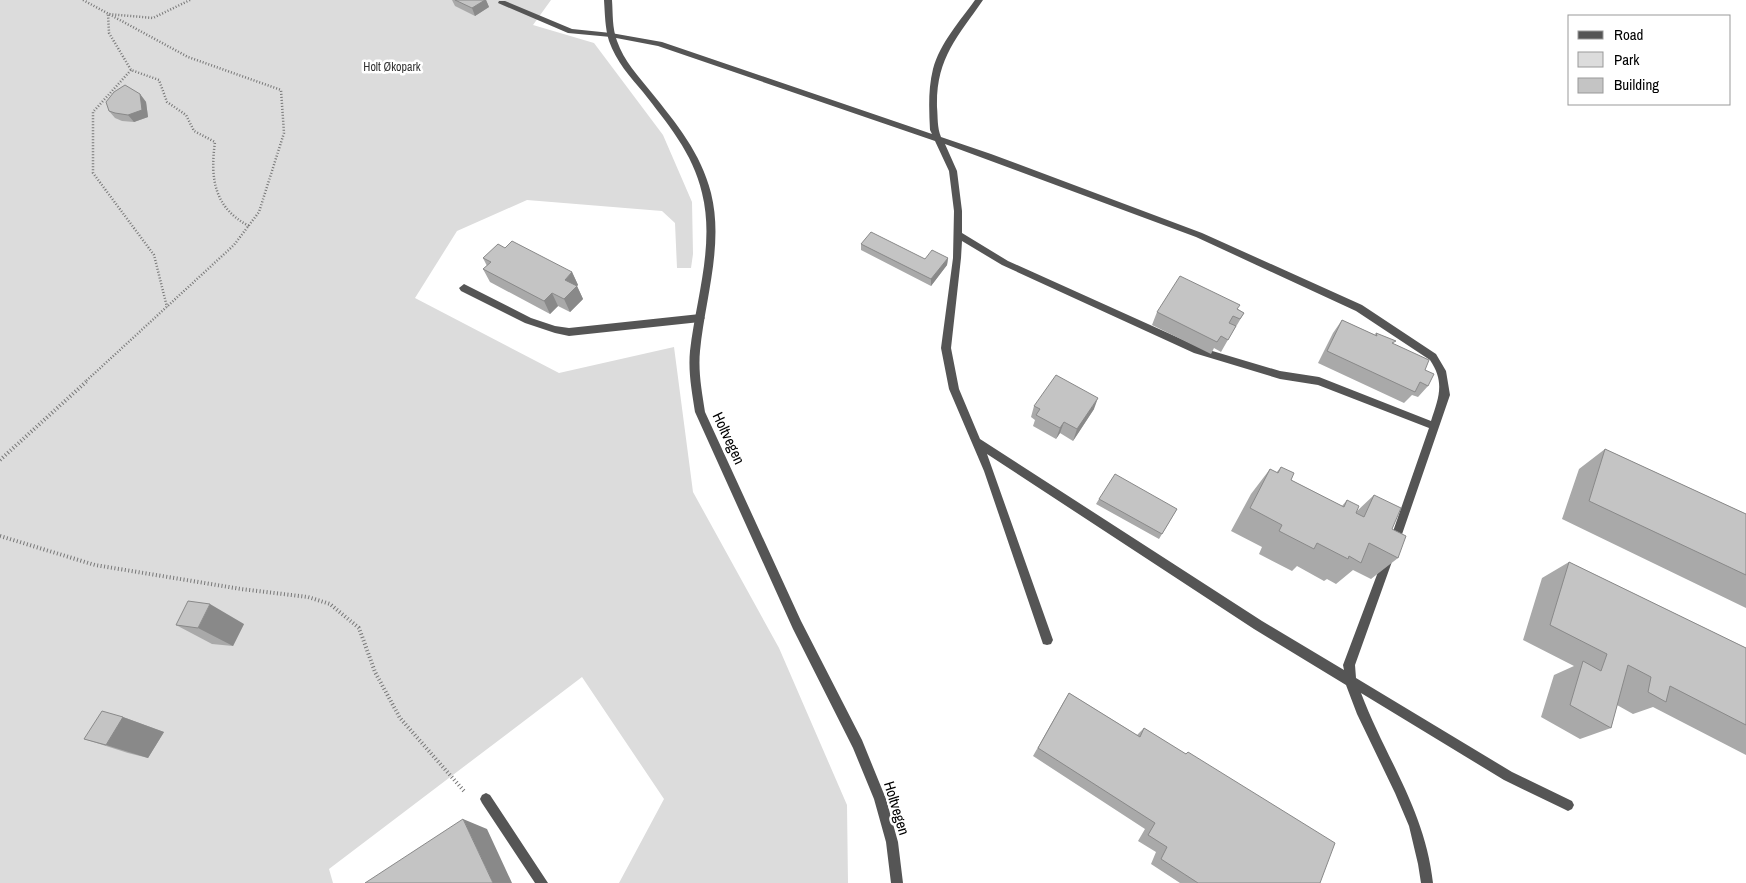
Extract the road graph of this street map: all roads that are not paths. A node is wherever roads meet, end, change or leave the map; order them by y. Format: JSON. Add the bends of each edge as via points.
{"nodes":[{"id":1,"x":608,"y":0,"type":"edge"},
{"id":2,"x":979,"y":0,"type":"edge"},
{"id":3,"x":502,"y":2,"type":"dead end"},
{"id":4,"x":611,"y":35,"type":"junction"},
{"id":5,"x":940,"y":141,"type":"junction"},
{"id":6,"x":958,"y":235,"type":"junction"},
{"id":7,"x":464,"y":288,"type":"dead end"},
{"id":8,"x":700,"y":318,"type":"junction"},
{"id":9,"x":1434,"y":426,"type":"junction"},
{"id":10,"x":975,"y":441,"type":"junction"},
{"id":11,"x":1047,"y":640,"type":"dead end"},
{"id":12,"x":1351,"y":682,"type":"junction"},
{"id":13,"x":486,"y":799,"type":"road end"},
{"id":14,"x":1568,"y":805,"type":"dead end"},
{"id":15,"x":542,"y":883,"type":"edge"},
{"id":16,"x":897,"y":883,"type":"edge"},
{"id":17,"x":1427,"y":883,"type":"edge"}],
"edges":[{"from":1,"to":4,"type":"street","name":"Holtvegen"},
{"from":2,"to":5,"type":"street","via":[[947,45],[937,68],[932,94],[934,130]]},
{"from":3,"to":4,"type":"street","via":[[571,31]]},
{"from":4,"to":5,"type":"street","via":[[659,44]]},
{"from":4,"to":8,"type":"street","name":"Holtvegen","via":[[627,67],[679,132],[701,173],[711,216]]},
{"from":5,"to":6,"type":"street","via":[[953,171]]},
{"from":5,"to":9,"type":"street","via":[[1191,232],[1359,308],[1420,346],[1441,368],[1445,395]]},
{"from":6,"to":9,"type":"street","via":[[1004,263],[1197,350],[1280,375],[1319,381]]},
{"from":6,"to":10,"type":"street","via":[[946,348],[954,389]]},
{"from":7,"to":8,"type":"street","via":[[552,330],[569,332]]},
{"from":8,"to":16,"type":"street","name":"Holtvegen","via":[[695,355],[700,412],[797,625],[858,744],[880,798],[892,842]]},
{"from":9,"to":12,"type":"street","via":[[1349,665]]},
{"from":10,"to":11,"type":"street","via":[[989,472]]},
{"from":10,"to":12,"type":"street","via":[[1168,568]]},
{"from":12,"to":14,"type":"street","via":[[1508,776]]},
{"from":12,"to":17,"type":"street","via":[[1356,700],[1417,834]]},
{"from":13,"to":15,"type":"street"}]}
